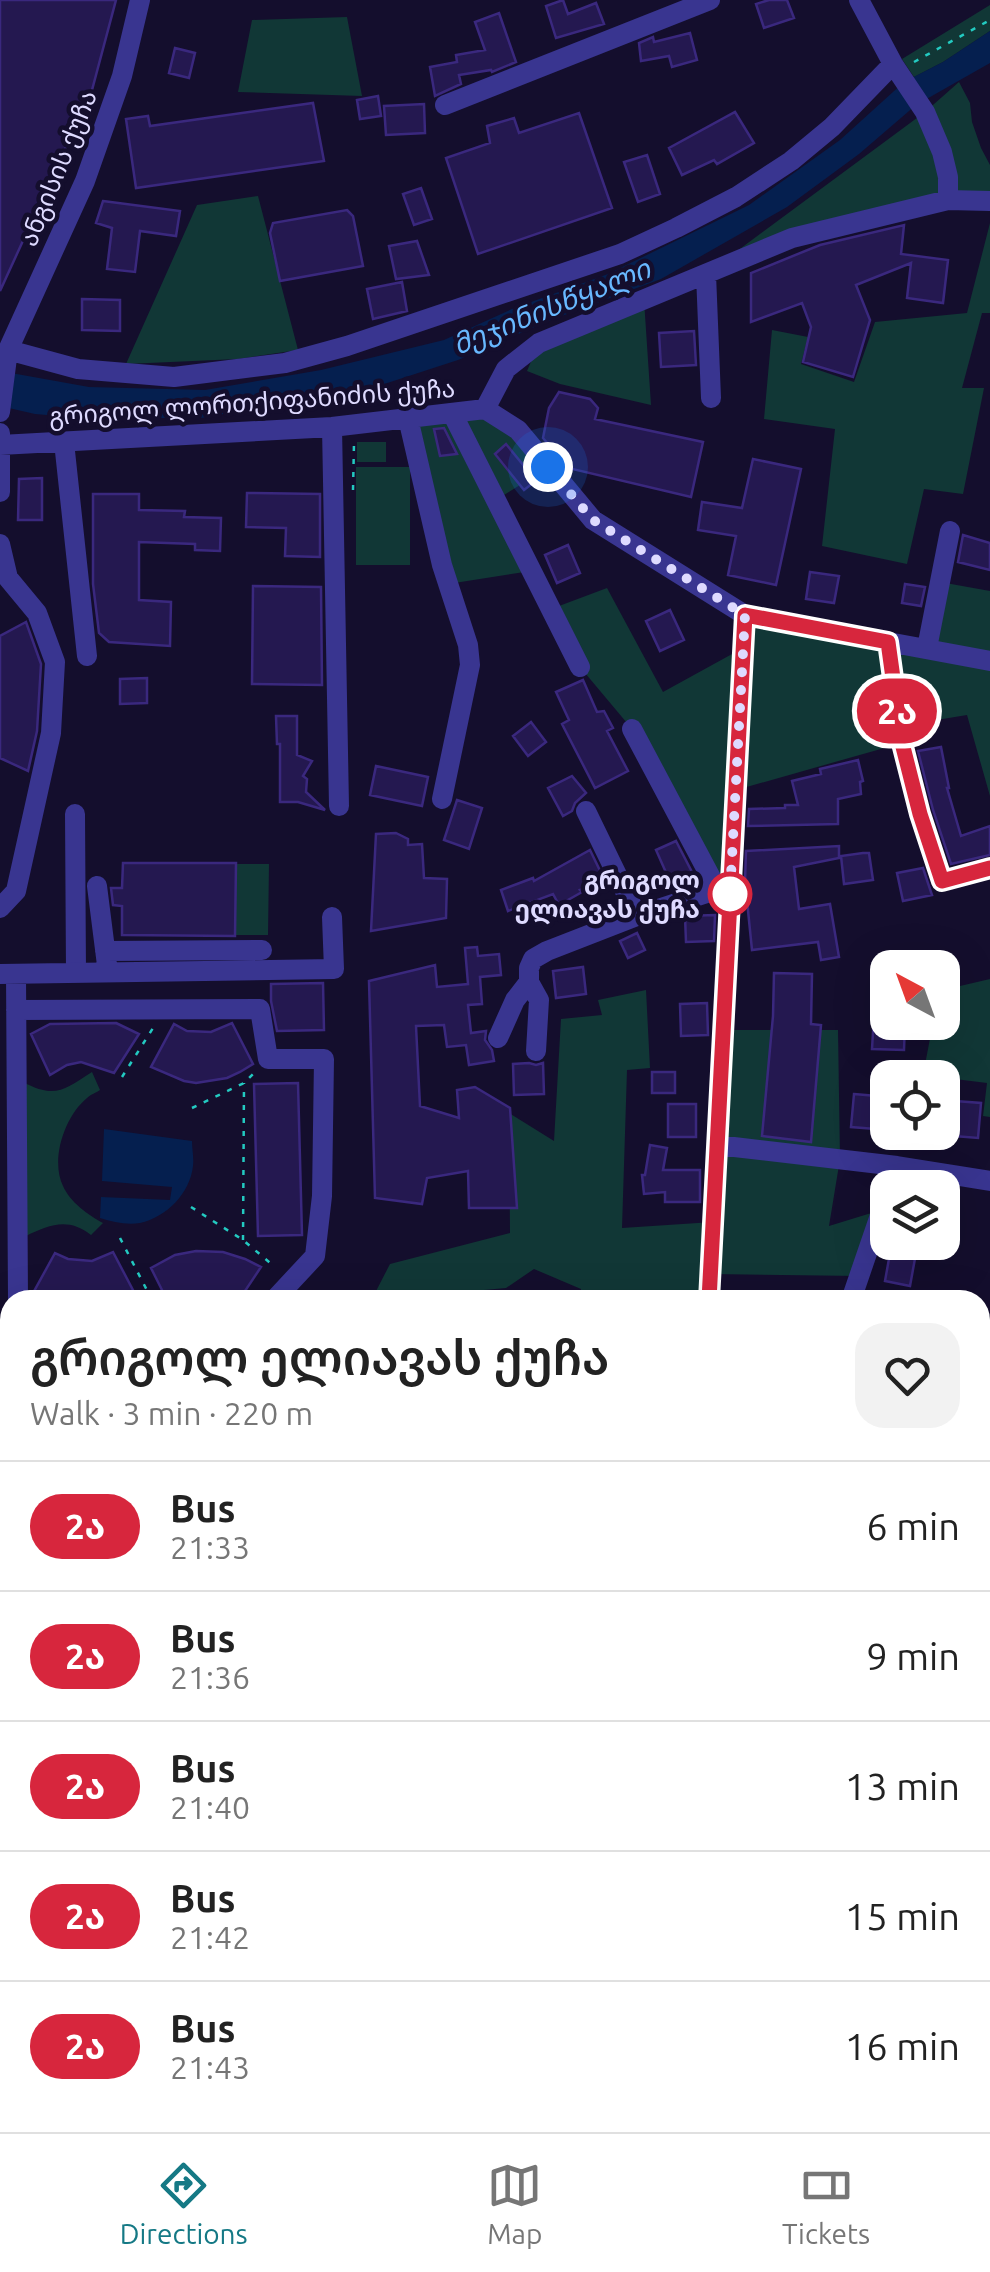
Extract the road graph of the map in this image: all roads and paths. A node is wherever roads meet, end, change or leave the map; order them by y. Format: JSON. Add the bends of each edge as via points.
{"nodes":[{"id":1,"x":140,"y":0,"type":"edge"},
{"id":2,"x":710,"y":0,"type":"edge"},
{"id":3,"x":859,"y":0,"type":"edge"},
{"id":4,"x":990,"y":20,"type":"edge"},
{"id":5,"x":893,"y":64,"type":"junction"},
{"id":6,"x":446,"y":106,"type":"dead end"},
{"id":7,"x":948,"y":200,"type":"junction"},
{"id":8,"x":990,"y":201,"type":"edge"},
{"id":9,"x":706,"y":274,"type":"junction"},
{"id":10,"x":8,"y":350,"type":"junction"},
{"id":11,"x":711,"y":398,"type":"dead end"},
{"id":12,"x":485,"y":409,"type":"junction"},
{"id":13,"x":0,"y":412,"type":"edge"},
{"id":14,"x":452,"y":413,"type":"junction"},
{"id":15,"x":408,"y":418,"type":"junction"},
{"id":16,"x":332,"y":427,"type":"junction"},
{"id":17,"x":1,"y":441,"type":"edge"},
{"id":18,"x":64,"y":442,"type":"junction"},
{"id":19,"x":0,"y":492,"type":"edge"},
{"id":20,"x":950,"y":531,"type":"dead end"},
{"id":21,"x":0,"y":544,"type":"edge"},
{"id":22,"x":745,"y":615,"type":"junction"},
{"id":23,"x":888,"y":642,"type":"junction"},
{"id":24,"x":927,"y":648,"type":"junction"},
{"id":25,"x":87,"y":656,"type":"dead end"},
{"id":26,"x":990,"y":661,"type":"edge"},
{"id":27,"x":580,"y":667,"type":"dead end"},
{"id":28,"x":632,"y":729,"type":"dead end"},
{"id":29,"x":442,"y":799,"type":"dead end"},
{"id":30,"x":339,"y":806,"type":"dead end"},
{"id":31,"x":586,"y":812,"type":"dead end"},
{"id":32,"x":75,"y":814,"type":"dead end"},
{"id":33,"x":990,"y":868,"type":"edge"},
{"id":34,"x":97,"y":886,"type":"dead end"},
{"id":35,"x":724,"y":887,"type":"junction"},
{"id":36,"x":0,"y":908,"type":"edge"},
{"id":37,"x":637,"y":916,"type":"junction"},
{"id":38,"x":332,"y":917,"type":"dead end"},
{"id":39,"x":262,"y":950,"type":"dead end"},
{"id":40,"x":106,"y":962,"type":"junction"},
{"id":41,"x":76,"y":973,"type":"junction"},
{"id":42,"x":8,"y":974,"type":"edge"},
{"id":43,"x":529,"y":982,"type":"junction"},
{"id":44,"x":16,"y":1010,"type":"junction"},
{"id":45,"x":165,"y":1010,"type":"junction"},
{"id":46,"x":498,"y":1038,"type":"dead end"},
{"id":47,"x":536,"y":1051,"type":"dead end"},
{"id":48,"x":268,"y":1059,"type":"junction"},
{"id":49,"x":122,"y":1077,"type":"dead end"},
{"id":50,"x":244,"y":1082,"type":"junction"},
{"id":51,"x":192,"y":1108,"type":"dead end"},
{"id":52,"x":8,"y":1132,"type":"edge"},
{"id":53,"x":717,"y":1145,"type":"junction"},
{"id":54,"x":897,"y":1166,"type":"junction"},
{"id":55,"x":896,"y":1170,"type":"edge"},
{"id":56,"x":990,"y":1181,"type":"edge"},
{"id":57,"x":8,"y":1192,"type":"edge"},
{"id":58,"x":191,"y":1207,"type":"dead end"},
{"id":59,"x":120,"y":1238,"type":"dead end"},
{"id":60,"x":243,"y":1240,"type":"junction"},
{"id":61,"x":870,"y":1245,"type":"edge"},
{"id":62,"x":292,"y":1282,"type":"junction"},
{"id":63,"x":17,"y":1290,"type":"edge"},
{"id":64,"x":147,"y":1290,"type":"edge"},
{"id":65,"x":284,"y":1290,"type":"edge"},
{"id":66,"x":710,"y":1290,"type":"edge"},
{"id":67,"x":855,"y":1290,"type":"edge"}],
"edges":[{"from":1,"to":10,"type":"street","name":"ანგისის ქუჩა","via":[[85,181]]},
{"from":2,"to":6,"type":"street"},
{"from":3,"to":5,"type":"street"},
{"from":4,"to":5,"type":"path","via":[[912,63]]},
{"from":5,"to":7,"type":"street","via":[[942,152]]},
{"from":5,"to":10,"type":"street","via":[[791,161],[676,228],[620,254],[347,346],[284,363],[174,376],[78,369]]},
{"from":7,"to":8,"type":"street","name":"გრიგოლ ლორთქიფანიძის ქუჩა"},
{"from":7,"to":9,"type":"street","name":"გრიგოლ ლორთქიფანიძის ქუჩა","via":[[792,238]]},
{"from":9,"to":11,"type":"street"},
{"from":9,"to":12,"type":"street","name":"გრიგოლ ლორთქიფანიძის ქუჩა","via":[[540,343],[506,369]]},
{"from":10,"to":13,"type":"street","name":"ანგისის ქუჩა"},
{"from":12,"to":14,"type":"street","name":"გრიგოლ ლორთქიფანიძის ქუჩა"},
{"from":12,"to":22,"type":"street","via":[[518,430],[593,520]]},
{"from":14,"to":15,"type":"street","name":"გრიგოლ ლორთქიფანიძის ქუჩა"},
{"from":14,"to":27,"type":"street"},
{"from":15,"to":16,"type":"street","name":"გრიგოლ ლორთქიფანიძის ქუჩა"},
{"from":15,"to":29,"type":"street","via":[[470,664]]},
{"from":16,"to":18,"type":"street","name":"გრიგოლ ლორთქიფანიძის ქუჩა"},
{"from":16,"to":30,"type":"street"},
{"from":17,"to":18,"type":"street","name":"გრიგოლ ლორთქიფანიძის ქუჩა"},
{"from":17,"to":19,"type":"street"},
{"from":18,"to":25,"type":"street"},
{"from":20,"to":24,"type":"street"},
{"from":21,"to":36,"type":"street","via":[[8,578],[37,613],[54,662],[51,734],[16,891]]},
{"from":22,"to":23,"type":"street"},
{"from":22,"to":35,"type":"street"},
{"from":23,"to":24,"type":"street"},
{"from":23,"to":33,"type":"street","via":[[902,743],[942,881]]},
{"from":24,"to":26,"type":"street"},
{"from":28,"to":35,"type":"street"},
{"from":31,"to":37,"type":"street"},
{"from":32,"to":41,"type":"street"},
{"from":34,"to":40,"type":"street"},
{"from":35,"to":37,"type":"street"},
{"from":35,"to":53,"type":"street"},
{"from":37,"to":43,"type":"street","via":[[579,950],[547,950],[533,959]]},
{"from":38,"to":40,"type":"street","via":[[334,969]]},
{"from":39,"to":40,"type":"street"},
{"from":40,"to":41,"type":"street"},
{"from":41,"to":42,"type":"street"},
{"from":42,"to":44,"type":"street"},
{"from":43,"to":46,"type":"street"},
{"from":43,"to":47,"type":"street","via":[[539,1000]]},
{"from":44,"to":45,"type":"street"},
{"from":44,"to":52,"type":"street"},
{"from":45,"to":48,"type":"street","via":[[260,1009]]},
{"from":45,"to":49,"type":"path"},
{"from":48,"to":50,"type":"path"},
{"from":48,"to":62,"type":"street","via":[[324,1059],[315,1256]]},
{"from":50,"to":51,"type":"path"},
{"from":50,"to":60,"type":"path"},
{"from":52,"to":57,"type":"street"},
{"from":53,"to":54,"type":"street"},
{"from":53,"to":66,"type":"street"},
{"from":54,"to":55,"type":"street"},
{"from":54,"to":56,"type":"street"},
{"from":57,"to":63,"type":"street"},
{"from":58,"to":60,"type":"path"},
{"from":59,"to":64,"type":"path"},
{"from":60,"to":62,"type":"path"},
{"from":61,"to":67,"type":"street"},
{"from":62,"to":65,"type":"street"}]}
